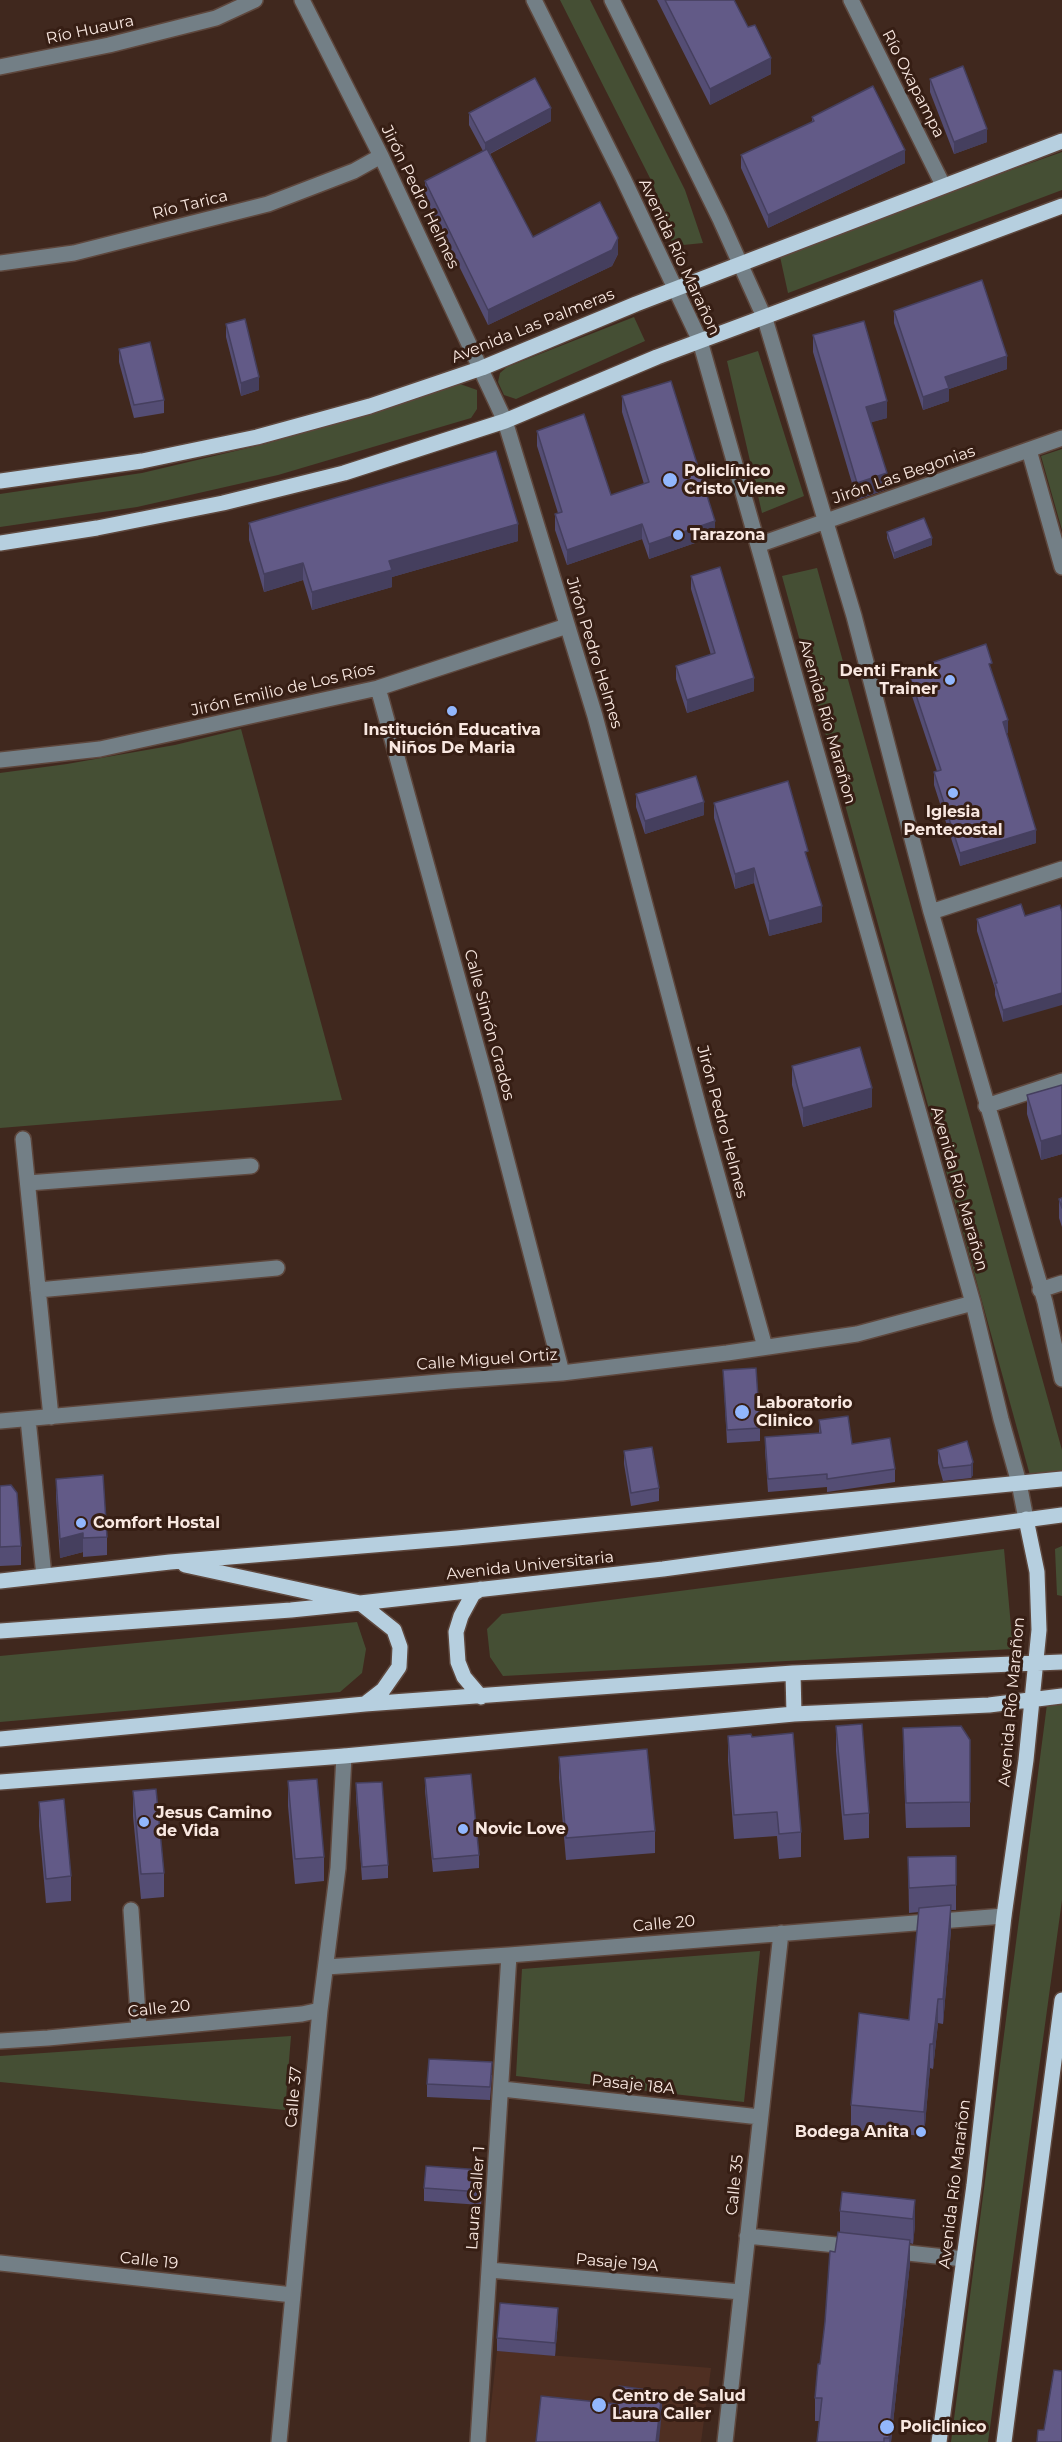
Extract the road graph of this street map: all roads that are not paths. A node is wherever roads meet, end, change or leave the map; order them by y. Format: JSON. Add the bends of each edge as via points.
{"nodes":[{"id":1,"x":255,"y":0,"type":"edge"},
{"id":2,"x":302,"y":0,"type":"edge"},
{"id":3,"x":534,"y":0,"type":"edge"},
{"id":4,"x":612,"y":0,"type":"edge"},
{"id":5,"x":851,"y":0,"type":"edge"},
{"id":6,"x":0,"y":67,"type":"edge"},
{"id":7,"x":1062,"y":141,"type":"edge"},
{"id":8,"x":381,"y":156,"type":"junction"},
{"id":9,"x":943,"y":185,"type":"junction"},
{"id":10,"x":1062,"y":207,"type":"edge"},
{"id":11,"x":0,"y":263,"type":"edge"},
{"id":12,"x":741,"y":263,"type":"junction"},
{"id":13,"x":674,"y":289,"type":"junction"},
{"id":14,"x":765,"y":319,"type":"junction"},
{"id":15,"x":700,"y":341,"type":"junction"},
{"id":16,"x":482,"y":368,"type":"junction"},
{"id":17,"x":505,"y":421,"type":"junction"},
{"id":18,"x":1062,"y":438,"type":"edge"},
{"id":19,"x":1029,"y":450,"type":"junction"},
{"id":20,"x":0,"y":481,"type":"edge"},
{"id":21,"x":826,"y":521,"type":"junction"},
{"id":22,"x":0,"y":543,"type":"edge"},
{"id":23,"x":758,"y":545,"type":"junction"},
{"id":24,"x":1062,"y":567,"type":"edge"},
{"id":25,"x":567,"y":626,"type":"junction"},
{"id":26,"x":378,"y":688,"type":"junction"},
{"id":27,"x":0,"y":760,"type":"edge"},
{"id":28,"x":1062,"y":869,"type":"edge"},
{"id":29,"x":931,"y":912,"type":"junction"},
{"id":30,"x":1062,"y":1081,"type":"edge"},
{"id":31,"x":986,"y":1106,"type":"junction"},
{"id":32,"x":23,"y":1139,"type":"dead end"},
{"id":33,"x":251,"y":1166,"type":"dead end"},
{"id":34,"x":28,"y":1183,"type":"junction"},
{"id":35,"x":277,"y":1268,"type":"dead end"},
{"id":36,"x":1062,"y":1283,"type":"edge"},
{"id":37,"x":38,"y":1290,"type":"junction"},
{"id":38,"x":1040,"y":1290,"type":"junction"},
{"id":39,"x":973,"y":1303,"type":"junction"},
{"id":40,"x":765,"y":1347,"type":"junction"},
{"id":41,"x":562,"y":1373,"type":"junction"},
{"id":42,"x":1062,"y":1379,"type":"edge"},
{"id":43,"x":51,"y":1417,"type":"junction"},
{"id":44,"x":28,"y":1419,"type":"junction"},
{"id":45,"x":0,"y":1421,"type":"edge"},
{"id":46,"x":1062,"y":1479,"type":"edge"},
{"id":47,"x":1019,"y":1483,"type":"junction"},
{"id":48,"x":1062,"y":1515,"type":"edge"},
{"id":49,"x":1026,"y":1519,"type":"junction"},
{"id":50,"x":170,"y":1562,"type":"junction"},
{"id":51,"x":44,"y":1576,"type":"junction"},
{"id":52,"x":0,"y":1581,"type":"edge"},
{"id":53,"x":480,"y":1589,"type":"junction"},
{"id":54,"x":360,"y":1603,"type":"junction"},
{"id":55,"x":0,"y":1631,"type":"edge"},
{"id":56,"x":1062,"y":1662,"type":"edge"},
{"id":57,"x":1034,"y":1664,"type":"junction"},
{"id":58,"x":793,"y":1673,"type":"junction"},
{"id":59,"x":1062,"y":1696,"type":"edge"},
{"id":60,"x":481,"y":1697,"type":"junction"},
{"id":61,"x":1031,"y":1700,"type":"junction"},
{"id":62,"x":365,"y":1704,"type":"junction"},
{"id":63,"x":794,"y":1714,"type":"junction"},
{"id":64,"x":0,"y":1738,"type":"edge"},
{"id":65,"x":344,"y":1756,"type":"junction"},
{"id":66,"x":0,"y":1782,"type":"edge"},
{"id":67,"x":131,"y":1910,"type":"dead end"},
{"id":68,"x":1004,"y":1916,"type":"junction"},
{"id":69,"x":780,"y":1933,"type":"junction"},
{"id":70,"x":509,"y":1956,"type":"junction"},
{"id":71,"x":326,"y":1966,"type":"junction"},
{"id":72,"x":1062,"y":2000,"type":"edge"},
{"id":73,"x":320,"y":2010,"type":"junction"},
{"id":74,"x":139,"y":2030,"type":"junction"},
{"id":75,"x":0,"y":2041,"type":"edge"},
{"id":76,"x":502,"y":2089,"type":"junction"},
{"id":77,"x":760,"y":2117,"type":"junction"},
{"id":78,"x":747,"y":2235,"type":"junction"},
{"id":79,"x":964,"y":2259,"type":"junction"},
{"id":80,"x":0,"y":2264,"type":"edge"},
{"id":81,"x":489,"y":2270,"type":"junction"},
{"id":82,"x":741,"y":2292,"type":"junction"},
{"id":83,"x":293,"y":2295,"type":"junction"},
{"id":84,"x":279,"y":2442,"type":"edge"},
{"id":85,"x":478,"y":2442,"type":"edge"},
{"id":86,"x":725,"y":2442,"type":"edge"},
{"id":87,"x":939,"y":2442,"type":"edge"},
{"id":88,"x":1004,"y":2442,"type":"edge"}],
"edges":[{"from":1,"to":6,"type":"street","name":"Río Huaura","via":[[205,20]]},
{"from":2,"to":8,"type":"street","name":"Jirón Pedro Helmes"},
{"from":3,"to":13,"type":"street","name":"Avenida Río Marañon"},
{"from":4,"to":12,"type":"street"},
{"from":5,"to":9,"type":"street","name":"Río Oxapampa"},
{"from":7,"to":9,"type":"main road","name":"Avenida Las Palmeras"},
{"from":8,"to":11,"type":"street","name":"Río Tarica","via":[[354,171],[268,204],[74,253]]},
{"from":8,"to":16,"type":"street","name":"Jirón Pedro Helmes"},
{"from":9,"to":12,"type":"main road","name":"Avenida Las Palmeras"},
{"from":10,"to":14,"type":"main road"},
{"from":12,"to":13,"type":"main road","name":"Avenida Las Palmeras"},
{"from":12,"to":14,"type":"street"},
{"from":13,"to":15,"type":"street","name":"Avenida Río Marañon"},
{"from":13,"to":16,"type":"main road","name":"Avenida Las Palmeras"},
{"from":14,"to":15,"type":"main road"},
{"from":14,"to":21,"type":"street"},
{"from":15,"to":17,"type":"main road"},
{"from":15,"to":23,"type":"street","name":"Avenida Río Marañon"},
{"from":16,"to":17,"type":"street","name":"Jirón Pedro Helmes"},
{"from":16,"to":20,"type":"main road","name":"Avenida Las Palmeras","via":[[370,406],[257,437],[142,461]]},
{"from":17,"to":22,"type":"main road","via":[[344,473],[223,503]]},
{"from":17,"to":25,"type":"street","name":"Jirón Pedro Helmes"},
{"from":18,"to":19,"type":"street","name":"Jirón Las Begonias"},
{"from":19,"to":21,"type":"street","name":"Jirón Las Begonias"},
{"from":19,"to":24,"type":"street"},
{"from":21,"to":23,"type":"street","name":"Jirón Las Begonias"},
{"from":21,"to":29,"type":"street"},
{"from":23,"to":39,"type":"street","name":"Avenida Río Marañon"},
{"from":25,"to":26,"type":"street","name":"Jirón Emilio de Los Ríos"},
{"from":25,"to":40,"type":"street","name":"Jirón Pedro Helmes","via":[[595,716]]},
{"from":26,"to":27,"type":"street","name":"Jirón Emilio de Los Ríos","via":[[100,749]]},
{"from":26,"to":41,"type":"street","name":"Calle Simón Grados"},
{"from":28,"to":29,"type":"street"},
{"from":29,"to":31,"type":"street"},
{"from":30,"to":31,"type":"street"},
{"from":31,"to":38,"type":"street"},
{"from":32,"to":34,"type":"street"},
{"from":33,"to":34,"type":"street"},
{"from":34,"to":37,"type":"street"},
{"from":35,"to":37,"type":"street"},
{"from":36,"to":38,"type":"street"},
{"from":37,"to":43,"type":"street"},
{"from":38,"to":42,"type":"street"},
{"from":39,"to":40,"type":"street","name":"Calle Miguel Ortiz","via":[[857,1334]]},
{"from":39,"to":47,"type":"street","name":"Avenida Río Marañon"},
{"from":40,"to":41,"type":"street","name":"Calle Miguel Ortiz"},
{"from":41,"to":43,"type":"street","name":"Calle Miguel Ortiz"},
{"from":43,"to":44,"type":"street","name":"Calle Miguel Ortiz"},
{"from":44,"to":45,"type":"street","name":"Calle Miguel Ortiz"},
{"from":44,"to":51,"type":"street"},
{"from":46,"to":47,"type":"main road","name":"Avenida Universitaria"},
{"from":47,"to":49,"type":"street","name":"Avenida Río Marañon"},
{"from":47,"to":50,"type":"main road","name":"Avenida Universitaria"},
{"from":48,"to":49,"type":"main road","name":"Avenida Universitaria"},
{"from":49,"to":53,"type":"main road","name":"Avenida Universitaria","via":[[675,1568]]},
{"from":49,"to":57,"type":"main road","name":"Avenida Río Marañon","via":[[1037,1572],[1039,1630]]},
{"from":50,"to":51,"type":"main road","name":"Avenida Universitaria"},
{"from":50,"to":54,"type":"main road"},
{"from":51,"to":52,"type":"main road","name":"Avenida Universitaria"},
{"from":53,"to":54,"type":"main road","name":"Avenida Universitaria"},
{"from":53,"to":60,"type":"main road","via":[[472,1594],[456,1632],[458,1662],[464,1677]]},
{"from":54,"to":55,"type":"main road","name":"Avenida Universitaria"},
{"from":54,"to":62,"type":"main road","via":[[394,1630],[400,1647],[399,1667],[383,1690]]},
{"from":56,"to":57,"type":"main road"},
{"from":57,"to":58,"type":"main road"},
{"from":57,"to":61,"type":"main road","name":"Avenida Río Marañon"},
{"from":58,"to":60,"type":"main road"},
{"from":58,"to":63,"type":"main road"},
{"from":59,"to":61,"type":"main road"},
{"from":60,"to":62,"type":"main road"},
{"from":61,"to":63,"type":"main road"},
{"from":61,"to":68,"type":"main road","name":"Avenida Río Marañon"},
{"from":62,"to":64,"type":"main road"},
{"from":63,"to":65,"type":"main road"},
{"from":65,"to":66,"type":"main road"},
{"from":65,"to":71,"type":"street","name":"Calle 37","via":[[338,1868]]},
{"from":67,"to":74,"type":"street"},
{"from":68,"to":69,"type":"street","name":"Calle 20"},
{"from":68,"to":79,"type":"main road","name":"Avenida Río Marañon"},
{"from":69,"to":70,"type":"street","name":"Calle 20"},
{"from":69,"to":77,"type":"street","name":"Calle 35"},
{"from":70,"to":71,"type":"street","name":"Calle 20"},
{"from":70,"to":76,"type":"street","name":"Laura Caller 1"},
{"from":71,"to":73,"type":"street","name":"Calle 37"},
{"from":72,"to":88,"type":"main road"},
{"from":73,"to":74,"type":"street","name":"Calle 20"},
{"from":73,"to":83,"type":"street","name":"Calle 37"},
{"from":74,"to":75,"type":"street","name":"Calle 20"},
{"from":76,"to":77,"type":"street","name":"Pasaje 18A"},
{"from":76,"to":81,"type":"street","name":"Laura Caller 1"},
{"from":77,"to":78,"type":"street","name":"Calle 35"},
{"from":78,"to":79,"type":"street"},
{"from":78,"to":82,"type":"street","name":"Calle 35"},
{"from":79,"to":87,"type":"main road","name":"Avenida Río Marañon"},
{"from":80,"to":83,"type":"street","name":"Calle 19"},
{"from":81,"to":82,"type":"street","name":"Pasaje 19A"},
{"from":81,"to":85,"type":"street","name":"Laura Caller 1"},
{"from":82,"to":86,"type":"street","name":"Calle 35"},
{"from":83,"to":84,"type":"street","name":"Calle 37"}]}
